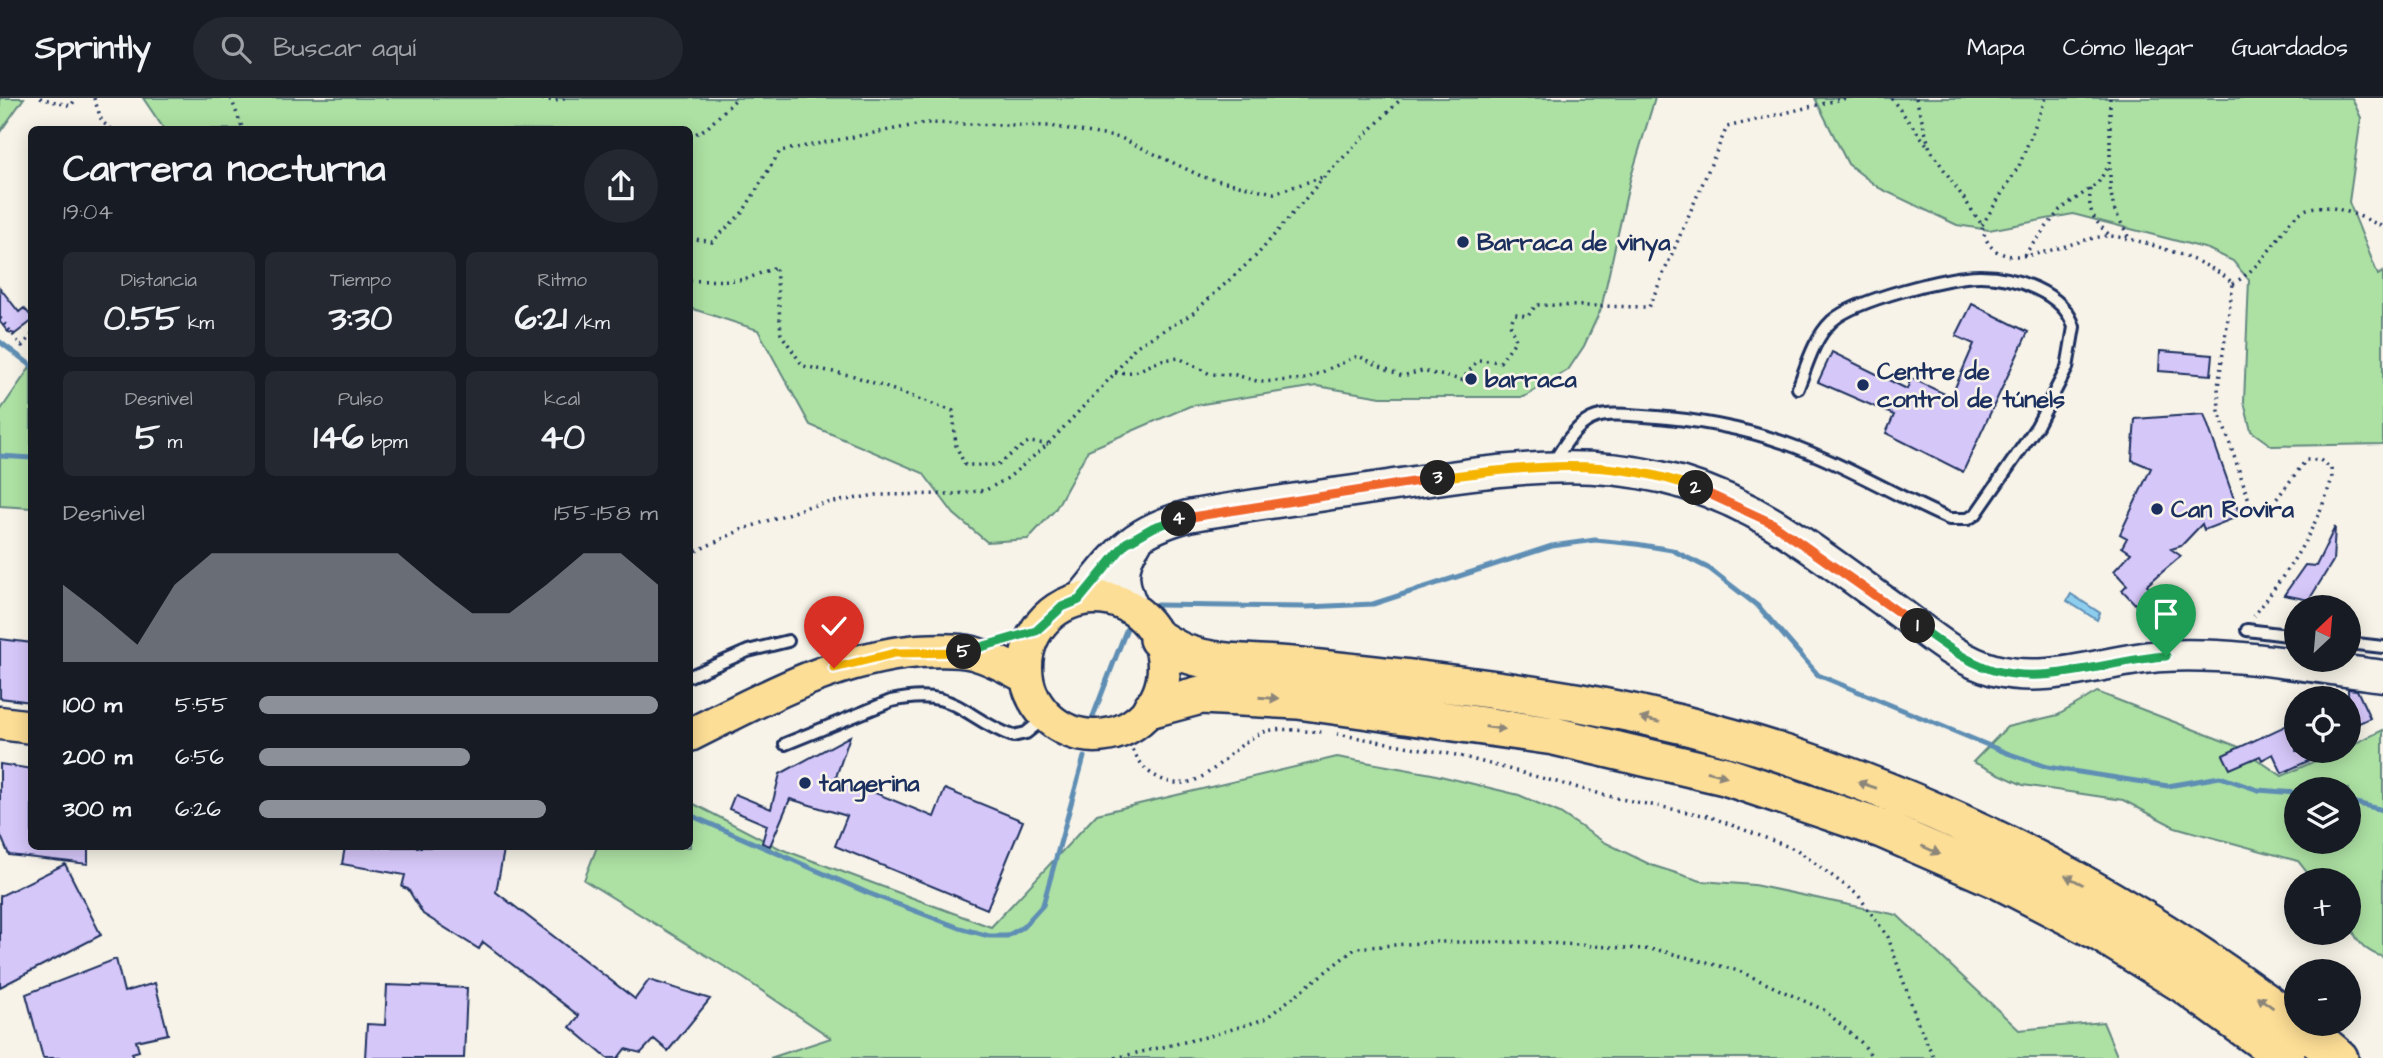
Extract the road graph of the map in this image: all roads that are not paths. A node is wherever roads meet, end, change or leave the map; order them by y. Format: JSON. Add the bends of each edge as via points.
{"nodes":[{"id":1,"x":1798,"y":388,"type":"dead end"},
{"id":2,"x":1551,"y":465,"type":"junction"},
{"id":3,"x":1142,"y":534,"type":"junction"},
{"id":4,"x":1079,"y":600,"type":"junction"},
{"id":5,"x":1133,"y":609,"type":"junction"},
{"id":6,"x":1036,"y":631,"type":"junction"},
{"id":7,"x":2247,"y":631,"type":"road end"},
{"id":8,"x":2284,"y":635,"type":"edge"},
{"id":9,"x":1158,"y":639,"type":"junction"},
{"id":10,"x":788,"y":640,"type":"dead end"},
{"id":11,"x":2361,"y":644,"type":"edge"},
{"id":12,"x":2383,"y":647,"type":"edge"},
{"id":13,"x":971,"y":653,"type":"junction"},
{"id":14,"x":693,"y":675,"type":"edge"},
{"id":15,"x":2383,"y":676,"type":"edge"},
{"id":16,"x":1026,"y":677,"type":"junction"},
{"id":17,"x":1152,"y":708,"type":"junction"},
{"id":18,"x":1046,"y":717,"type":"junction"},
{"id":19,"x":0,"y":723,"type":"edge"},
{"id":20,"x":28,"y":726,"type":"edge"},
{"id":21,"x":693,"y":734,"type":"edge"},
{"id":22,"x":785,"y":744,"type":"dead end"},
{"id":23,"x":2286,"y":1058,"type":"edge"},
{"id":24,"x":2339,"y":1058,"type":"edge"}],
"edges":[{"from":1,"to":2,"type":"lane","via":[[1819,338],[1832,321],[1854,306],[1945,281],[1983,276],[2040,290],[2059,303],[2074,327],[2067,368],[2047,410],[1983,506],[1968,519],[1949,519],[1785,443],[1682,419],[1596,417],[1573,435]]},
{"from":2,"to":3,"type":"street","via":[[1214,511],[1167,522]]},
{"from":2,"to":15,"type":"street","via":[[1648,474],[1733,503],[1802,543],[1946,647],[1994,670],[2048,674],[2122,660],[2188,656]]},
{"from":3,"to":4,"type":"street","via":[[1126,543]]},
{"from":3,"to":5,"type":"street","via":[[1123,573]]},
{"from":4,"to":5,"type":"main road","via":[[1108,600]]},
{"from":4,"to":6,"type":"main road","via":[[1062,607]]},
{"from":5,"to":9,"type":"main road"},
{"from":6,"to":13,"type":"main road"},
{"from":6,"to":16,"type":"main road","via":[[1029,646]]},
{"from":7,"to":8,"type":"lane"},
{"from":9,"to":17,"type":"main road","via":[[1164,674]]},
{"from":24,"to":9,"type":"highway","one_way":true,"via":[[2203,956],[2111,899],[2011,848],[1858,782],[1743,742],[1582,704],[1208,658],[1186,654]]},
{"from":10,"to":14,"type":"lane"},
{"from":11,"to":12,"type":"lane"},
{"from":13,"to":16,"type":"main road"},
{"from":13,"to":21,"type":"main road","via":[[933,650],[859,660],[797,682]]},
{"from":16,"to":18,"type":"main road"},
{"from":17,"to":18,"type":"main road","via":[[1121,732],[1101,736],[1081,735]]},
{"from":17,"to":23,"type":"highway","one_way":true,"via":[[1201,695],[1298,700],[1554,736],[1725,776],[1882,828],[1999,880],[2096,930],[2185,985]]},
{"from":18,"to":22,"type":"lane","via":[[1026,733],[1013,736],[957,705],[909,697]]},
{"from":19,"to":20,"type":"main road"}]}
